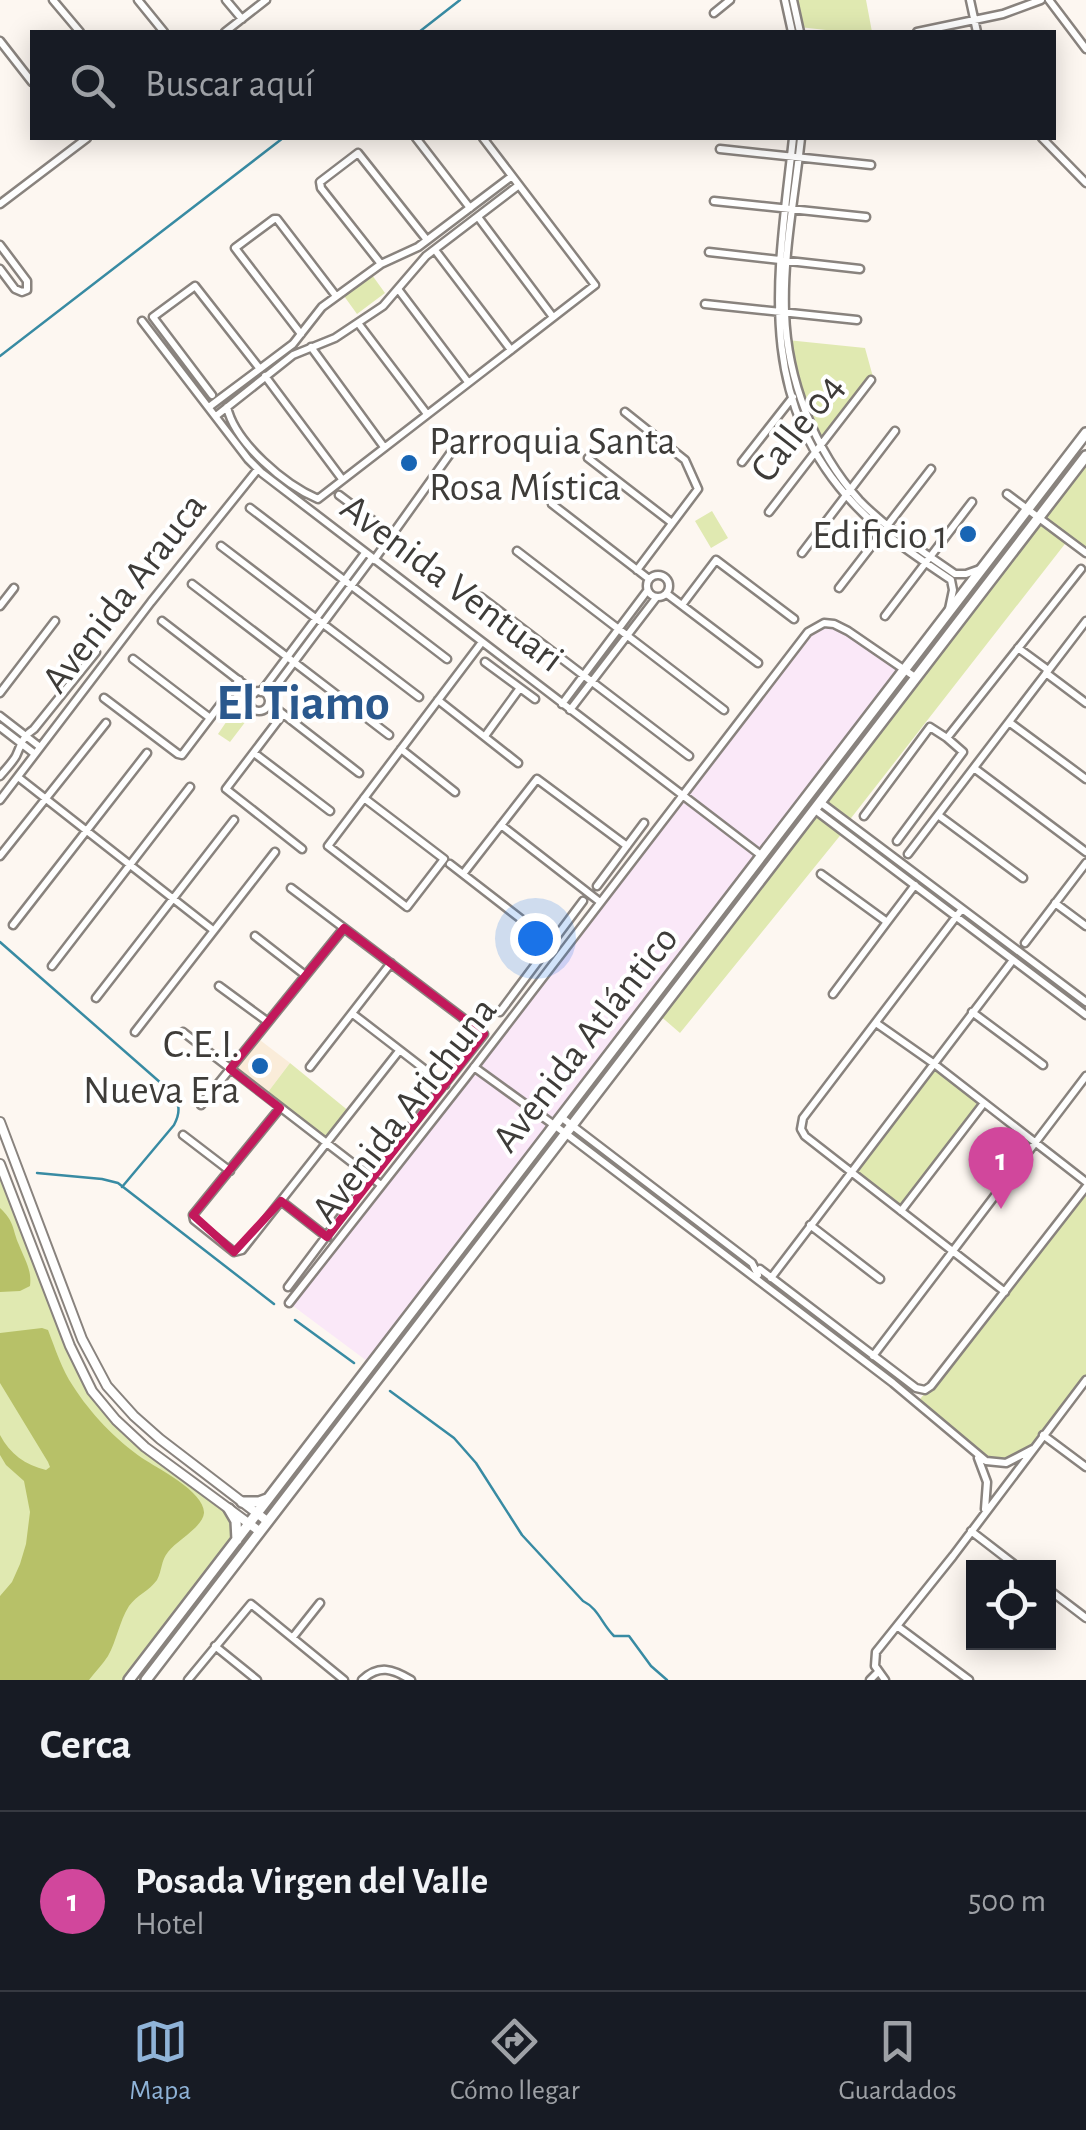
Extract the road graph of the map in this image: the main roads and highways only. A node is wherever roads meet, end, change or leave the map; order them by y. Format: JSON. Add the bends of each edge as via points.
{"nodes":[{"id":1,"x":1086,"y":433,"type":"edge"},
{"id":2,"x":1086,"y":456,"type":"edge"},
{"id":3,"x":269,"y":1498,"type":"junction"},
{"id":4,"x":242,"y":1502,"type":"road end"},
{"id":5,"x":230,"y":1509,"type":"road end"},
{"id":6,"x":236,"y":1540,"type":"junction"},
{"id":7,"x":128,"y":1680,"type":"edge"},
{"id":8,"x":146,"y":1680,"type":"edge"}],
"edges":[{"from":1,"to":3,"type":"main road","name":"Avenida Atlántico"},
{"from":2,"to":8,"type":"main road","name":"Avenida Atlántico"},
{"from":3,"to":4,"type":"main road"},
{"from":3,"to":6,"type":"main road","name":"Avenida Atlántico"},
{"from":5,"to":6,"type":"main road"},
{"from":6,"to":7,"type":"main road","name":"Avenida Atlántico"}]}
